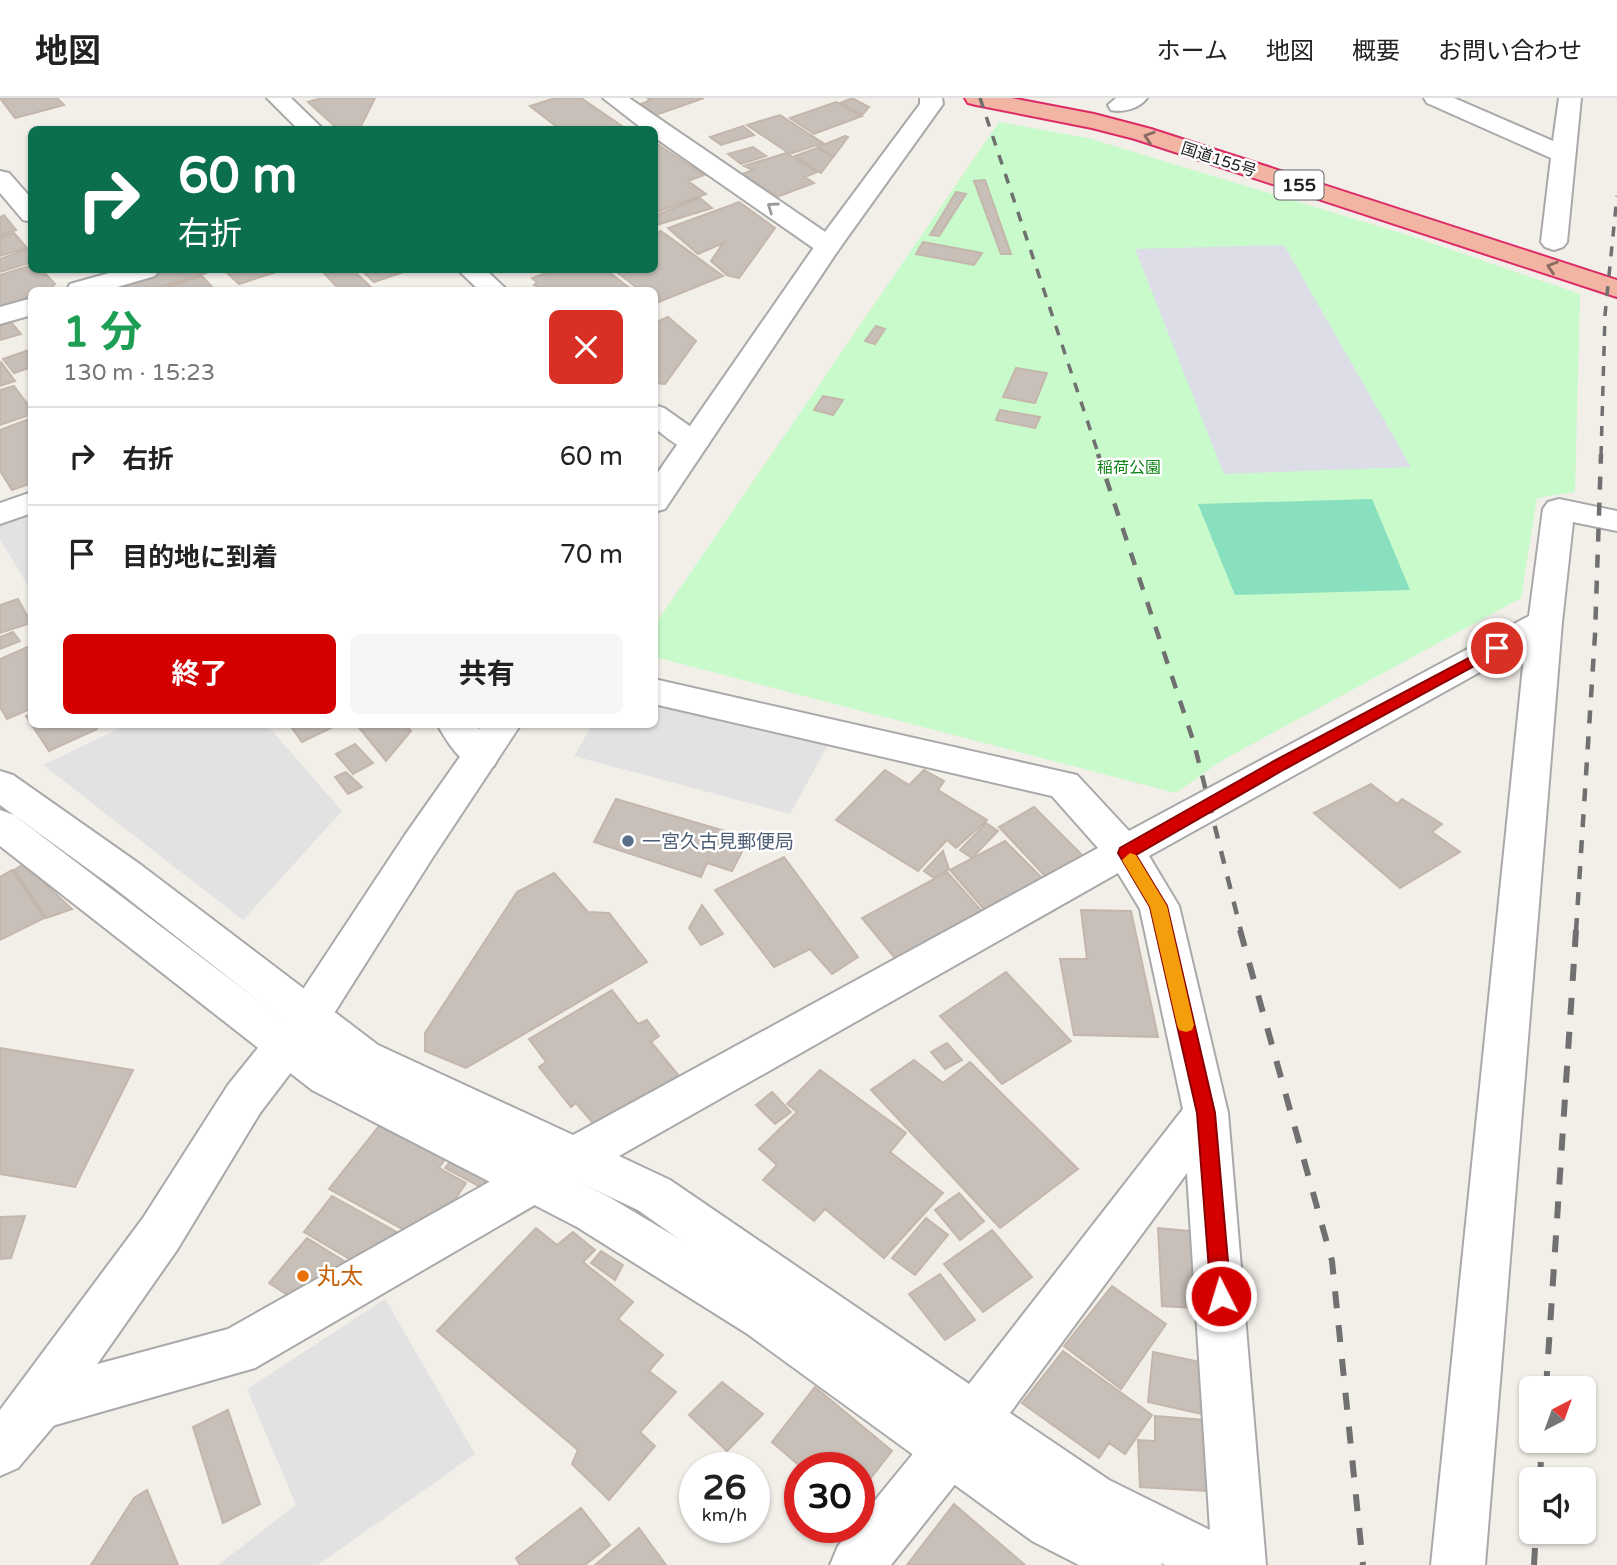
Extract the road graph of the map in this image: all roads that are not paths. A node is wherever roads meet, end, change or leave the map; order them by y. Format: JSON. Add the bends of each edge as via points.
{"nodes":[{"id":1,"x":278,"y":98,"type":"edge"},
{"id":2,"x":614,"y":98,"type":"edge"},
{"id":3,"x":931,"y":98,"type":"edge"},
{"id":4,"x":976,"y":98,"type":"edge"},
{"id":5,"x":1086,"y":98,"type":"edge"},
{"id":6,"x":1435,"y":98,"type":"edge"},
{"id":7,"x":1570,"y":98,"type":"edge"},
{"id":8,"x":1128,"y":102,"type":"edge"},
{"id":9,"x":309,"y":126,"type":"edge"},
{"id":10,"x":654,"y":126,"type":"edge"},
{"id":11,"x":658,"y":128,"type":"edge"},
{"id":12,"x":1241,"y":142,"type":"dead end"},
{"id":13,"x":1565,"y":155,"type":"junction"},
{"id":14,"x":0,"y":178,"type":"edge"},
{"id":15,"x":28,"y":210,"type":"edge"},
{"id":16,"x":1530,"y":234,"type":"dead end"},
{"id":17,"x":1554,"y":242,"type":"junction"},
{"id":18,"x":828,"y":246,"type":"junction"},
{"id":19,"x":1579,"y":249,"type":"dead end"},
{"id":20,"x":133,"y":273,"type":"edge"},
{"id":21,"x":474,"y":273,"type":"edge"},
{"id":22,"x":87,"y":284,"type":"edge"},
{"id":23,"x":491,"y":287,"type":"edge"},
{"id":24,"x":1617,"y":289,"type":"edge"},
{"id":25,"x":28,"y":307,"type":"edge"},
{"id":26,"x":0,"y":316,"type":"edge"},
{"id":27,"x":658,"y":417,"type":"edge"},
{"id":28,"x":694,"y":443,"type":"junction"},
{"id":29,"x":658,"y":496,"type":"edge"},
{"id":30,"x":28,"y":504,"type":"edge"},
{"id":31,"x":0,"y":514,"type":"edge"},
{"id":32,"x":1617,"y":521,"type":"edge"},
{"id":33,"x":1545,"y":622,"type":"junction"},
{"id":34,"x":658,"y":692,"type":"edge"},
{"id":35,"x":480,"y":735,"type":"edge"},
{"id":36,"x":0,"y":785,"type":"edge"},
{"id":37,"x":0,"y":825,"type":"edge"},
{"id":38,"x":1126,"y":853,"type":"junction"},
{"id":39,"x":297,"y":1031,"type":"junction"},
{"id":40,"x":1206,"y":1113,"type":"junction"},
{"id":41,"x":575,"y":1158,"type":"junction"},
{"id":42,"x":532,"y":1182,"type":"junction"},
{"id":43,"x":38,"y":1405,"type":"junction"},
{"id":44,"x":962,"y":1434,"type":"junction"},
{"id":45,"x":0,"y":1450,"type":"edge"},
{"id":46,"x":857,"y":1565,"type":"edge"},
{"id":47,"x":1135,"y":1565,"type":"edge"},
{"id":48,"x":1222,"y":1565,"type":"edge"},
{"id":49,"x":1239,"y":1565,"type":"edge"},
{"id":50,"x":1458,"y":1565,"type":"edge"}],
"edges":[{"from":1,"to":9,"type":"street"},
{"from":10,"to":2,"type":"street","one_way":true},
{"from":3,"to":18,"type":"street","via":[[932,104]]},
{"from":24,"to":4,"type":"highway","name":"国道155号","number":"155","one_way":true,"via":[[1143,134]]},
{"from":5,"to":8,"type":"highway","name":"国道155号"},
{"from":6,"to":13,"type":"street"},
{"from":7,"to":13,"type":"street"},
{"from":8,"to":12,"type":"highway","name":"国道155号"},
{"from":18,"to":11,"type":"street","one_way":true},
{"from":13,"to":17,"type":"street"},
{"from":14,"to":15,"type":"street"},
{"from":16,"to":17,"type":"highway"},
{"from":17,"to":19,"type":"highway"},
{"from":18,"to":28,"type":"street"},
{"from":20,"to":22,"type":"street"},
{"from":21,"to":23,"type":"street"},
{"from":25,"to":26,"type":"street"},
{"from":27,"to":28,"type":"street"},
{"from":28,"to":29,"type":"street"},
{"from":30,"to":31,"type":"street"},
{"from":32,"to":33,"type":"street","via":[[1559,509]]},
{"from":33,"to":38,"type":"street"},
{"from":33,"to":50,"type":"street"},
{"from":34,"to":38,"type":"street","via":[[1064,785]]},
{"from":35,"to":39,"type":"street","via":[[419,846]]},
{"from":36,"to":39,"type":"street","via":[[116,868]]},
{"from":37,"to":39,"type":"street"},
{"from":38,"to":40,"type":"street","via":[[1158,906]]},
{"from":38,"to":41,"type":"street"},
{"from":39,"to":41,"type":"street"},
{"from":39,"to":42,"type":"street","via":[[327,1077]]},
{"from":39,"to":43,"type":"street","via":[[244,1099],[160,1234]]},
{"from":40,"to":44,"type":"street"},
{"from":40,"to":49,"type":"street"},
{"from":41,"to":42,"type":"street"},
{"from":41,"to":44,"type":"street","via":[[653,1195]]},
{"from":42,"to":43,"type":"street","via":[[237,1351]]},
{"from":42,"to":44,"type":"street","via":[[593,1212]]},
{"from":43,"to":45,"type":"street"},
{"from":44,"to":46,"type":"street"},
{"from":44,"to":47,"type":"street","via":[[1051,1522]]},
{"from":44,"to":48,"type":"street"}]}
